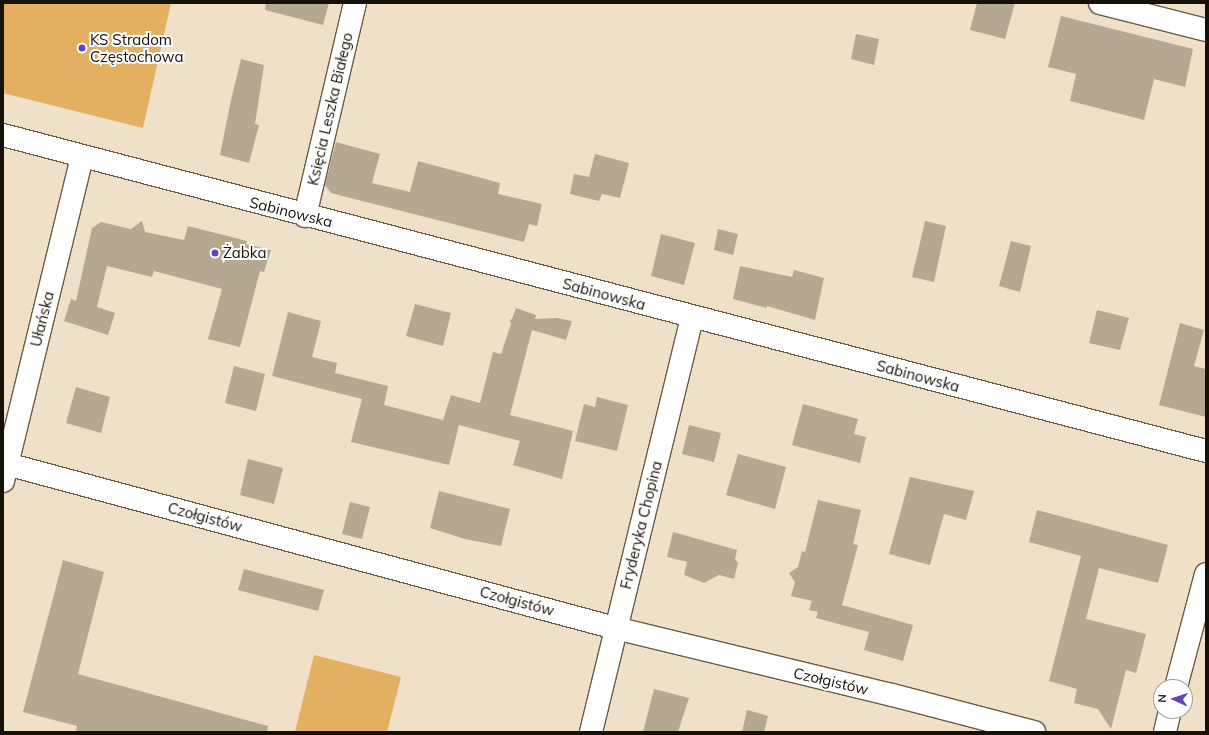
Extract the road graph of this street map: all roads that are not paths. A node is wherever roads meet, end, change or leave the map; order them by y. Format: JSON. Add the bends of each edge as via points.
{"nodes":[{"id":1,"x":355,"y":3,"type":"edge"},
{"id":2,"x":1100,"y":3,"type":"edge"},
{"id":3,"x":1206,"y":30,"type":"edge"},
{"id":4,"x":3,"y":135,"type":"edge"},
{"id":5,"x":82,"y":156,"type":"junction"},
{"id":6,"x":304,"y":216,"type":"junction"},
{"id":7,"x":692,"y":317,"type":"junction"},
{"id":8,"x":1206,"y":451,"type":"edge"},
{"id":9,"x":4,"y":469,"type":"edge"},
{"id":10,"x":1206,"y":574,"type":"edge"},
{"id":11,"x":616,"y":628,"type":"junction"},
{"id":12,"x":1178,"y":679,"type":"edge"},
{"id":13,"x":1168,"y":719,"type":"edge"},
{"id":14,"x":591,"y":732,"type":"edge"},
{"id":15,"x":1034,"y":732,"type":"edge"},
{"id":16,"x":1164,"y":732,"type":"edge"}],
"edges":[{"from":1,"to":6,"type":"street","name":"Księcia Leszka Białego"},
{"from":2,"to":3,"type":"street"},
{"from":4,"to":5,"type":"street","name":"Sabinowska"},
{"from":5,"to":6,"type":"street","name":"Sabinowska"},
{"from":5,"to":9,"type":"street","name":"Ułańska"},
{"from":6,"to":7,"type":"street","name":"Sabinowska"},
{"from":7,"to":8,"type":"street","name":"Sabinowska"},
{"from":7,"to":11,"type":"street","name":"Fryderyka Chopina"},
{"from":9,"to":11,"type":"street","name":"Czołgistów"},
{"from":10,"to":12,"type":"street"},
{"from":11,"to":14,"type":"street","name":"Fryderyka Chopina"},
{"from":11,"to":15,"type":"street","name":"Czołgistów"},
{"from":13,"to":16,"type":"street"}]}
